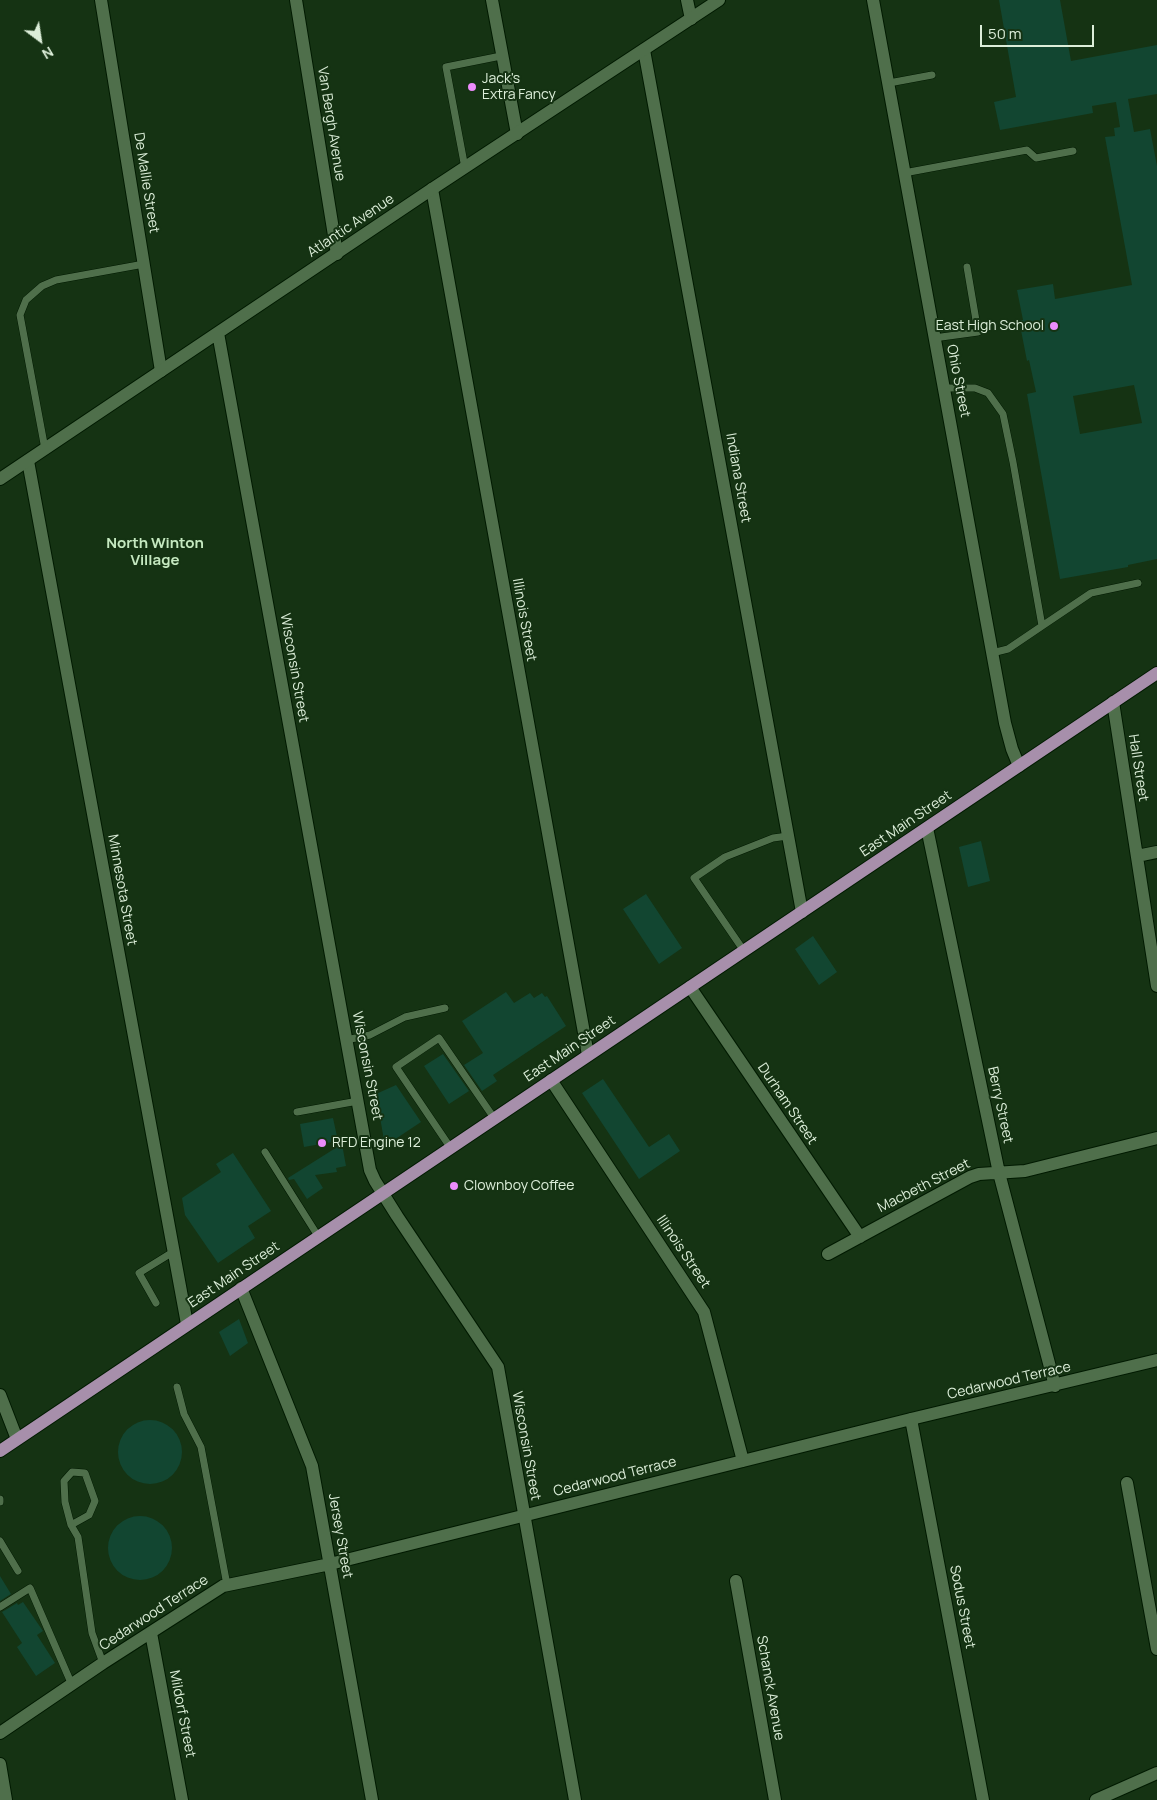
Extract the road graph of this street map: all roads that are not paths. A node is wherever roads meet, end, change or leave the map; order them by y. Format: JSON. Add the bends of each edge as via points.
{"nodes":[{"id":1,"x":101,"y":0,"type":"edge"},
{"id":2,"x":296,"y":0,"type":"edge"},
{"id":3,"x":492,"y":0,"type":"edge"},
{"id":4,"x":688,"y":0,"type":"edge"},
{"id":5,"x":719,"y":0,"type":"edge"},
{"id":6,"x":873,"y":0,"type":"edge"},
{"id":7,"x":691,"y":19,"type":"junction"},
{"id":8,"x":644,"y":50,"type":"junction"},
{"id":9,"x":501,"y":56,"type":"junction"},
{"id":10,"x":932,"y":75,"type":"dead end"},
{"id":11,"x":889,"y":83,"type":"junction"},
{"id":12,"x":516,"y":134,"type":"junction"},
{"id":13,"x":1073,"y":151,"type":"dead end"},
{"id":14,"x":465,"y":168,"type":"junction"},
{"id":15,"x":904,"y":173,"type":"junction"},
{"id":16,"x":432,"y":189,"type":"junction"},
{"id":17,"x":337,"y":254,"type":"junction"},
{"id":18,"x":144,"y":264,"type":"junction"},
{"id":19,"x":967,"y":267,"type":"dead end"},
{"id":20,"x":218,"y":333,"type":"junction"},
{"id":21,"x":934,"y":338,"type":"junction"},
{"id":22,"x":161,"y":371,"type":"junction"},
{"id":23,"x":944,"y":388,"type":"junction"},
{"id":24,"x":45,"y":449,"type":"junction"},
{"id":25,"x":28,"y":461,"type":"junction"},
{"id":26,"x":0,"y":479,"type":"edge"},
{"id":27,"x":1138,"y":583,"type":"dead end"},
{"id":28,"x":1042,"y":626,"type":"junction"},
{"id":29,"x":992,"y":652,"type":"junction"},
{"id":30,"x":1157,"y":673,"type":"edge"},
{"id":31,"x":1113,"y":702,"type":"junction"},
{"id":32,"x":1020,"y":766,"type":"junction"},
{"id":33,"x":927,"y":828,"type":"junction"},
{"id":34,"x":788,"y":836,"type":"junction"},
{"id":35,"x":1157,"y":852,"type":"edge"},
{"id":36,"x":1137,"y":856,"type":"junction"},
{"id":37,"x":802,"y":912,"type":"junction"},
{"id":38,"x":744,"y":951,"type":"junction"},
{"id":39,"x":1157,"y":986,"type":"edge"},
{"id":40,"x":690,"y":987,"type":"junction"},
{"id":41,"x":445,"y":1008,"type":"dead end"},
{"id":42,"x":346,"y":1040,"type":"junction"},
{"id":43,"x":588,"y":1055,"type":"junction"},
{"id":44,"x":551,"y":1080,"type":"junction"},
{"id":45,"x":358,"y":1100,"type":"junction"},
{"id":46,"x":297,"y":1112,"type":"dead end"},
{"id":47,"x":494,"y":1118,"type":"junction"},
{"id":48,"x":1157,"y":1138,"type":"edge"},
{"id":49,"x":450,"y":1147,"type":"junction"},
{"id":50,"x":265,"y":1152,"type":"dead end"},
{"id":51,"x":999,"y":1173,"type":"junction"},
{"id":52,"x":382,"y":1193,"type":"junction"},
{"id":53,"x":318,"y":1236,"type":"junction"},
{"id":54,"x":860,"y":1237,"type":"junction"},
{"id":55,"x":173,"y":1252,"type":"junction"},
{"id":56,"x":828,"y":1254,"type":"dead end"},
{"id":57,"x":241,"y":1288,"type":"junction"},
{"id":58,"x":156,"y":1303,"type":"dead end"},
{"id":59,"x":187,"y":1324,"type":"junction"},
{"id":60,"x":1157,"y":1360,"type":"edge"},
{"id":61,"x":1055,"y":1386,"type":"junction"},
{"id":62,"x":177,"y":1387,"type":"dead end"},
{"id":63,"x":0,"y":1395,"type":"edge"},
{"id":64,"x":912,"y":1419,"type":"junction"},
{"id":65,"x":17,"y":1439,"type":"junction"},
{"id":66,"x":0,"y":1451,"type":"edge"},
{"id":67,"x":743,"y":1461,"type":"junction"},
{"id":68,"x":1128,"y":1484,"type":"dead end"},
{"id":69,"x":523,"y":1515,"type":"junction"},
{"id":70,"x":71,"y":1525,"type":"junction"},
{"id":71,"x":0,"y":1541,"type":"edge"},
{"id":72,"x":330,"y":1564,"type":"junction"},
{"id":73,"x":18,"y":1571,"type":"dead end"},
{"id":74,"x":736,"y":1581,"type":"dead end"},
{"id":75,"x":226,"y":1585,"type":"junction"},
{"id":76,"x":0,"y":1607,"type":"edge"},
{"id":77,"x":151,"y":1632,"type":"junction"},
{"id":78,"x":1157,"y":1649,"type":"edge"},
{"id":79,"x":103,"y":1664,"type":"junction"},
{"id":80,"x":72,"y":1684,"type":"junction"},
{"id":81,"x":0,"y":1733,"type":"edge"},
{"id":82,"x":0,"y":1764,"type":"edge"},
{"id":83,"x":1157,"y":1773,"type":"edge"},
{"id":84,"x":6,"y":1800,"type":"edge"},
{"id":85,"x":182,"y":1800,"type":"edge"},
{"id":86,"x":372,"y":1800,"type":"edge"},
{"id":87,"x":575,"y":1800,"type":"edge"},
{"id":88,"x":775,"y":1800,"type":"edge"},
{"id":89,"x":983,"y":1800,"type":"edge"},
{"id":90,"x":1096,"y":1800,"type":"edge"}],
"edges":[{"from":1,"to":18,"type":"street","name":"De Mallie Street"},
{"from":2,"to":17,"type":"street","name":"Van Bergh Avenue"},
{"from":3,"to":9,"type":"street"},
{"from":4,"to":7,"type":"street"},
{"from":5,"to":7,"type":"street","name":"Atlantic Avenue"},
{"from":6,"to":11,"type":"street","name":"Ohio Street"},
{"from":7,"to":8,"type":"street","name":"Atlantic Avenue"},
{"from":8,"to":12,"type":"street","name":"Atlantic Avenue"},
{"from":8,"to":34,"type":"street","name":"Indiana Street"},
{"from":9,"to":12,"type":"street"},
{"from":9,"to":14,"type":"lane","via":[[446,67]]},
{"from":10,"to":11,"type":"lane"},
{"from":11,"to":15,"type":"street","name":"Ohio Street"},
{"from":12,"to":14,"type":"street","name":"Atlantic Avenue"},
{"from":13,"to":15,"type":"lane","via":[[1036,158],[1027,150]]},
{"from":14,"to":16,"type":"street","name":"Atlantic Avenue"},
{"from":15,"to":21,"type":"street","name":"Ohio Street"},
{"from":16,"to":17,"type":"street","name":"Atlantic Avenue"},
{"from":16,"to":43,"type":"street","name":"Illinois Street"},
{"from":17,"to":20,"type":"street","name":"Atlantic Avenue"},
{"from":18,"to":22,"type":"street","name":"De Mallie Street"},
{"from":18,"to":24,"type":"lane","via":[[56,280],[42,286],[26,300],[20,315]]},
{"from":19,"to":21,"type":"lane","via":[[978,332]]},
{"from":20,"to":22,"type":"street","name":"Atlantic Avenue"},
{"from":20,"to":42,"type":"street","name":"Wisconsin Street"},
{"from":21,"to":23,"type":"street","name":"Ohio Street"},
{"from":22,"to":24,"type":"street","name":"Atlantic Avenue"},
{"from":23,"to":28,"type":"lane","via":[[975,388],[988,392],[1003,414]]},
{"from":23,"to":29,"type":"street","name":"Ohio Street"},
{"from":24,"to":25,"type":"street","name":"Atlantic Avenue"},
{"from":25,"to":26,"type":"street","name":"Atlantic Avenue"},
{"from":25,"to":55,"type":"street","name":"Minnesota Street"},
{"from":27,"to":28,"type":"lane","via":[[1091,593]]},
{"from":28,"to":29,"type":"lane","via":[[1008,649]]},
{"from":29,"to":32,"type":"street","name":"Ohio Street","via":[[1008,736]]},
{"from":30,"to":31,"type":"main road","name":"East Main Street"},
{"from":31,"to":32,"type":"main road","name":"East Main Street"},
{"from":31,"to":36,"type":"street","name":"Hall Street"},
{"from":32,"to":33,"type":"main road","name":"East Main Street"},
{"from":33,"to":37,"type":"main road","name":"East Main Street"},
{"from":33,"to":51,"type":"street","name":"Berry Street"},
{"from":34,"to":37,"type":"street","name":"Indiana Street"},
{"from":34,"to":38,"type":"lane","via":[[773,838],[725,857],[694,878]]},
{"from":35,"to":36,"type":"street"},
{"from":36,"to":39,"type":"street","name":"Hall Street"},
{"from":37,"to":38,"type":"main road","name":"East Main Street"},
{"from":38,"to":40,"type":"main road","name":"East Main Street"},
{"from":40,"to":43,"type":"main road","name":"East Main Street"},
{"from":40,"to":54,"type":"street","name":"Durham Street"},
{"from":41,"to":42,"type":"lane","via":[[405,1017],[370,1036]]},
{"from":42,"to":45,"type":"street","name":"Wisconsin Street"},
{"from":43,"to":44,"type":"main road","name":"East Main Street"},
{"from":44,"to":47,"type":"main road","name":"East Main Street"},
{"from":44,"to":67,"type":"street","name":"Illinois Street","via":[[704,1312]]},
{"from":45,"to":46,"type":"lane"},
{"from":45,"to":52,"type":"street","name":"Wisconsin Street","via":[[370,1170]]},
{"from":47,"to":49,"type":"main road","name":"East Main Street"},
{"from":47,"to":49,"type":"lane","via":[[439,1038],[396,1067]]},
{"from":48,"to":51,"type":"street","name":"Macbeth Street","via":[[1025,1171]]},
{"from":49,"to":52,"type":"main road","name":"East Main Street"},
{"from":50,"to":53,"type":"lane"},
{"from":51,"to":54,"type":"street","name":"Macbeth Street","via":[[970,1177]]},
{"from":51,"to":61,"type":"street","name":"Berry Street"},
{"from":52,"to":53,"type":"main road","name":"East Main Street"},
{"from":52,"to":69,"type":"street","name":"Wisconsin Street","via":[[498,1367]]},
{"from":53,"to":57,"type":"main road","name":"East Main Street"},
{"from":54,"to":56,"type":"street","name":"Macbeth Street"},
{"from":55,"to":58,"type":"lane","via":[[138,1273]]},
{"from":55,"to":59,"type":"street","name":"Minnesota Street"},
{"from":57,"to":59,"type":"main road","name":"East Main Street"},
{"from":57,"to":72,"type":"street","name":"Jersey Street","via":[[312,1466]]},
{"from":59,"to":65,"type":"main road","name":"East Main Street"},
{"from":60,"to":61,"type":"street","name":"Cedarwood Terrace"},
{"from":61,"to":64,"type":"street","name":"Cedarwood Terrace"},
{"from":62,"to":75,"type":"lane","via":[[184,1414],[201,1447]]},
{"from":63,"to":65,"type":"street"},
{"from":64,"to":67,"type":"street","name":"Cedarwood Terrace"},
{"from":64,"to":89,"type":"street","name":"Sodus Street"},
{"from":65,"to":66,"type":"main road","name":"East Main Street"},
{"from":67,"to":69,"type":"street","name":"Cedarwood Terrace"},
{"from":68,"to":78,"type":"street"},
{"from":69,"to":72,"type":"street","name":"Cedarwood Terrace"},
{"from":69,"to":87,"type":"street","name":"Wisconsin Street"},
{"from":70,"to":70,"type":"lane","via":[[90,1515],[95,1501],[85,1473],[72,1472],[64,1482]]},
{"from":70,"to":79,"type":"lane","via":[[78,1537],[92,1634]]},
{"from":71,"to":73,"type":"lane"},
{"from":72,"to":75,"type":"street","name":"Cedarwood Terrace"},
{"from":72,"to":86,"type":"street","name":"Jersey Street"},
{"from":74,"to":88,"type":"street","name":"Schanck Avenue"},
{"from":75,"to":77,"type":"street","name":"Cedarwood Terrace"},
{"from":76,"to":80,"type":"lane","via":[[30,1588]]},
{"from":77,"to":79,"type":"street","name":"Cedarwood Terrace"},
{"from":77,"to":85,"type":"street","name":"Mildorf Street"},
{"from":79,"to":80,"type":"street","name":"Cedarwood Terrace"},
{"from":80,"to":81,"type":"street","name":"Cedarwood Terrace"},
{"from":82,"to":84,"type":"street"},
{"from":83,"to":90,"type":"street"}]}
